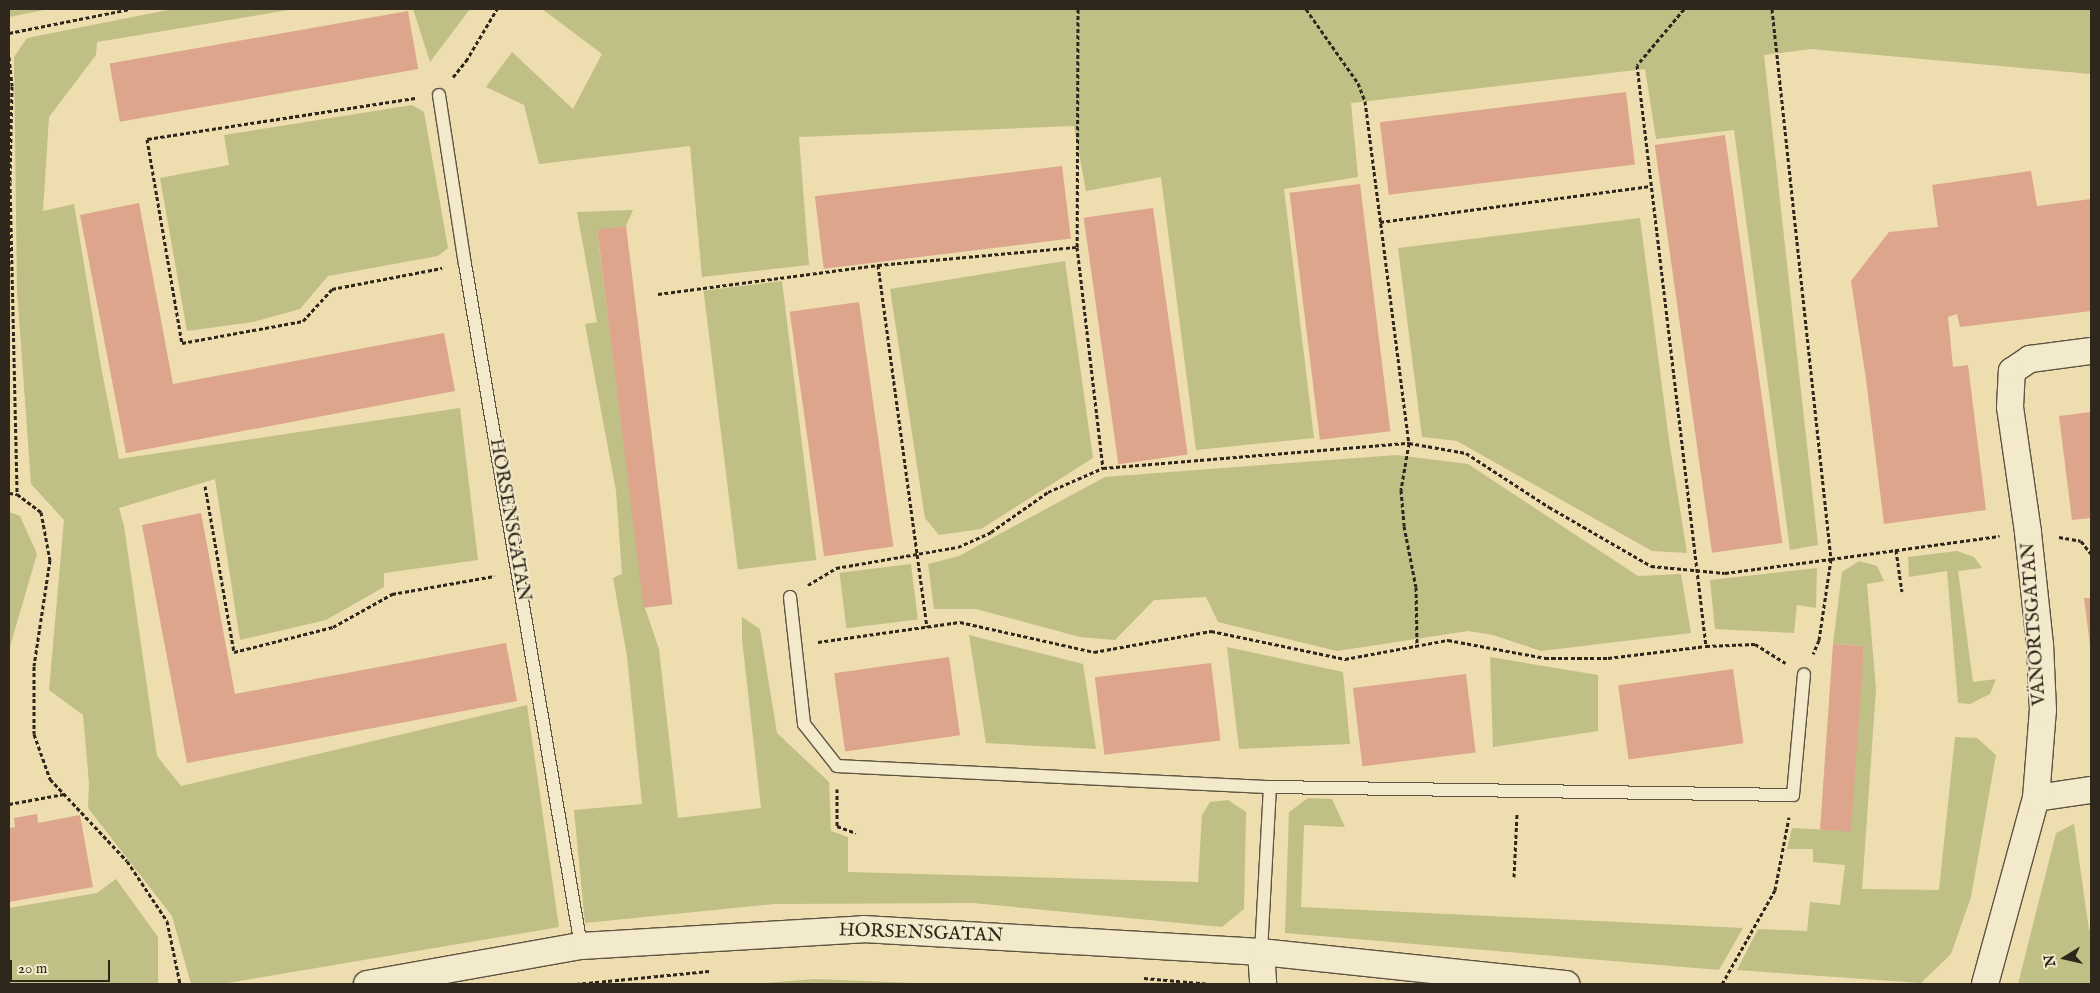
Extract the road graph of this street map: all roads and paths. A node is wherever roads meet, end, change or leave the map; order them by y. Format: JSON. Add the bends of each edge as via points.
{"nodes":[{"id":1,"x":130,"y":9,"type":"edge"},
{"id":2,"x":497,"y":9,"type":"edge"},
{"id":3,"x":1078,"y":9,"type":"edge"},
{"id":4,"x":1306,"y":9,"type":"edge"},
{"id":5,"x":1684,"y":9,"type":"edge"},
{"id":6,"x":1772,"y":9,"type":"edge"},
{"id":7,"x":9,"y":33,"type":"edge"},
{"id":8,"x":9,"y":57,"type":"edge"},
{"id":9,"x":439,"y":95,"type":"junction"},
{"id":10,"x":1651,"y":186,"type":"junction"},
{"id":11,"x":1380,"y":222,"type":"junction"},
{"id":12,"x":1077,"y":247,"type":"junction"},
{"id":13,"x":465,"y":264,"type":"junction"},
{"id":14,"x":878,"y":265,"type":"junction"},
{"id":15,"x":658,"y":294,"type":"dead end"},
{"id":16,"x":2091,"y":351,"type":"edge"},
{"id":17,"x":1410,"y":444,"type":"junction"},
{"id":18,"x":1103,"y":468,"type":"junction"},
{"id":19,"x":205,"y":486,"type":"dead end"},
{"id":20,"x":9,"y":493,"type":"edge"},
{"id":21,"x":17,"y":494,"type":"junction"},
{"id":22,"x":2028,"y":532,"type":"junction"},
{"id":23,"x":1896,"y":550,"type":"junction"},
{"id":24,"x":918,"y":554,"type":"junction"},
{"id":25,"x":2091,"y":554,"type":"edge"},
{"id":26,"x":1832,"y":559,"type":"junction"},
{"id":27,"x":1696,"y":570,"type":"junction"},
{"id":28,"x":517,"y":572,"type":"junction"},
{"id":29,"x":1902,"y":592,"type":"dead end"},
{"id":30,"x":790,"y":597,"type":"joint"},
{"id":31,"x":928,"y":627,"type":"junction"},
{"id":32,"x":795,"y":646,"type":"junction"},
{"id":33,"x":1417,"y":646,"type":"junction"},
{"id":34,"x":1706,"y":646,"type":"junction"},
{"id":35,"x":1804,"y":674,"type":"junction"},
{"id":36,"x":837,"y":766,"type":"junction"},
{"id":37,"x":1270,"y":787,"type":"junction"},
{"id":38,"x":2091,"y":790,"type":"edge"},
{"id":39,"x":1519,"y":791,"type":"junction"},
{"id":40,"x":64,"y":794,"type":"junction"},
{"id":41,"x":1793,"y":795,"type":"junction"},
{"id":42,"x":2036,"y":798,"type":"junction"},
{"id":43,"x":9,"y":804,"type":"edge"},
{"id":44,"x":856,"y":833,"type":"dead end"},
{"id":45,"x":1514,"y":877,"type":"dead end"},
{"id":46,"x":581,"y":946,"type":"junction"},
{"id":47,"x":1261,"y":952,"type":"junction"},
{"id":48,"x":715,"y":971,"type":"dead end"},
{"id":49,"x":1134,"y":977,"type":"dead end"},
{"id":50,"x":180,"y":984,"type":"edge"},
{"id":51,"x":366,"y":984,"type":"edge"},
{"id":52,"x":576,"y":984,"type":"edge"},
{"id":53,"x":1211,"y":984,"type":"edge"},
{"id":54,"x":1263,"y":984,"type":"edge"},
{"id":55,"x":1566,"y":984,"type":"edge"},
{"id":56,"x":1722,"y":984,"type":"edge"},
{"id":57,"x":1985,"y":984,"type":"edge"}],
"edges":[{"from":1,"to":7,"type":"path"},
{"from":2,"to":9,"type":"path","via":[[466,61]]},
{"from":3,"to":12,"type":"path"},
{"from":4,"to":11,"type":"path","via":[[1358,83],[1365,101]]},
{"from":5,"to":10,"type":"path","via":[[1637,65]]},
{"from":6,"to":26,"type":"path"},
{"from":8,"to":21,"type":"path"},
{"from":9,"to":13,"type":"lane","name":"HORSENSGATAN"},
{"from":9,"to":13,"type":"path","via":[[148,139],[182,343],[304,321],[332,289]]},
{"from":10,"to":11,"type":"path"},
{"from":10,"to":27,"type":"path"},
{"from":11,"to":17,"type":"path"},
{"from":12,"to":14,"type":"path"},
{"from":12,"to":18,"type":"path"},
{"from":13,"to":28,"type":"lane","name":"HORSENSGATAN"},
{"from":14,"to":15,"type":"path"},
{"from":14,"to":24,"type":"path"},
{"from":16,"to":22,"type":"street","name":"VÄNORTSGATAN","via":[[2030,359],[2012,371],[2010,407]]},
{"from":17,"to":18,"type":"path"},
{"from":17,"to":27,"type":"path","via":[[1466,453],[1549,507],[1651,566]]},
{"from":17,"to":33,"type":"path","via":[[1401,490],[1404,526],[1416,587]]},
{"from":18,"to":24,"type":"path","via":[[1048,492],[991,532],[958,547]]},
{"from":19,"to":28,"type":"path","via":[[234,652],[333,627],[392,594]]},
{"from":20,"to":21,"type":"path"},
{"from":21,"to":40,"type":"path","via":[[41,512],[50,560],[34,666],[34,734],[50,779]]},
{"from":22,"to":23,"type":"path"},
{"from":22,"to":25,"type":"path","via":[[2081,541]]},
{"from":22,"to":42,"type":"street","name":"VÄNORTSGATAN","via":[[2043,710]]},
{"from":23,"to":26,"type":"path"},
{"from":23,"to":29,"type":"path"},
{"from":24,"to":30,"type":"path","via":[[836,568]]},
{"from":24,"to":31,"type":"path"},
{"from":26,"to":27,"type":"path","via":[[1725,573]]},
{"from":26,"to":35,"type":"path","via":[[1819,640]]},
{"from":27,"to":34,"type":"path"},
{"from":28,"to":46,"type":"lane","name":"HORSENSGATAN"},
{"from":30,"to":32,"type":"lane"},
{"from":31,"to":32,"type":"path"},
{"from":31,"to":33,"type":"path","via":[[960,622],[1094,652],[1211,631],[1346,659]]},
{"from":32,"to":36,"type":"lane","via":[[804,724]]},
{"from":33,"to":34,"type":"path","via":[[1448,640],[1545,658],[1608,658]]},
{"from":34,"to":35,"type":"path","via":[[1755,644]]},
{"from":35,"to":41,"type":"lane"},
{"from":36,"to":37,"type":"lane"},
{"from":36,"to":44,"type":"path","via":[[838,826]]},
{"from":37,"to":39,"type":"lane"},
{"from":37,"to":47,"type":"lane"},
{"from":38,"to":42,"type":"street"},
{"from":39,"to":41,"type":"lane"},
{"from":39,"to":45,"type":"path"},
{"from":40,"to":43,"type":"path"},
{"from":40,"to":50,"type":"path","via":[[127,860],[167,921]]},
{"from":41,"to":56,"type":"path","via":[[1775,890]]},
{"from":42,"to":57,"type":"street","name":"VÄNORTSGATAN"},
{"from":46,"to":47,"type":"street","name":"HORSENSGATAN","via":[[863,929]]},
{"from":46,"to":51,"type":"street","name":"HORSENSGATAN"},
{"from":47,"to":54,"type":"street"},
{"from":47,"to":55,"type":"street","name":"HORSENSGATAN"},
{"from":48,"to":52,"type":"path"},
{"from":49,"to":53,"type":"path"}]}
